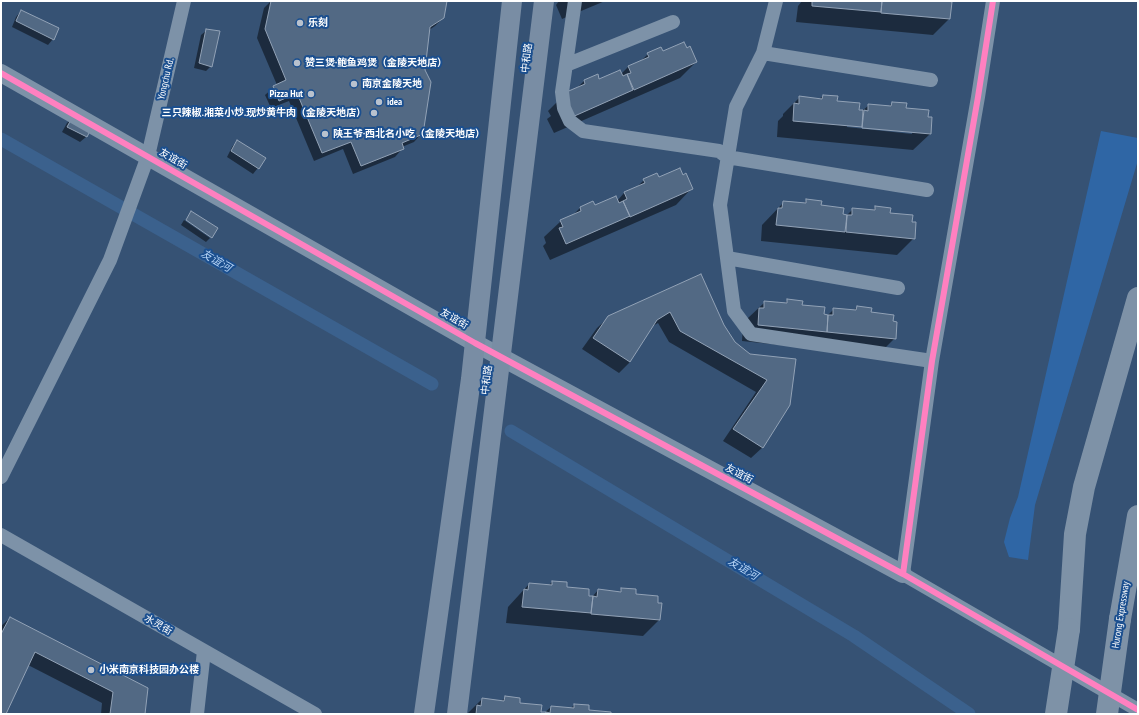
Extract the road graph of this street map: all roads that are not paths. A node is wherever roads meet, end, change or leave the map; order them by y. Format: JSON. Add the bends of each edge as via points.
{"nodes":[{"id":1,"x":184,"y":1,"type":"edge"},
{"id":2,"x":512,"y":1,"type":"edge"},
{"id":3,"x":544,"y":1,"type":"edge"},
{"id":4,"x":575,"y":1,"type":"edge"},
{"id":5,"x":776,"y":1,"type":"edge"},
{"id":6,"x":993,"y":1,"type":"edge"},
{"id":7,"x":673,"y":22,"type":"dead end"},
{"id":8,"x":763,"y":54,"type":"junction"},
{"id":9,"x":566,"y":65,"type":"junction"},
{"id":10,"x":1,"y":73,"type":"edge"},
{"id":11,"x":931,"y":80,"type":"dead end"},
{"id":12,"x":148,"y":156,"type":"junction"},
{"id":13,"x":727,"y":157,"type":"junction"},
{"id":14,"x":927,"y":190,"type":"dead end"},
{"id":15,"x":727,"y":258,"type":"junction"},
{"id":16,"x":898,"y":288,"type":"dead end"},
{"id":17,"x":1138,"y":298,"type":"edge"},
{"id":18,"x":475,"y":343,"type":"junction"},
{"id":19,"x":500,"y":356,"type":"junction"},
{"id":20,"x":932,"y":361,"type":"junction"},
{"id":21,"x":1,"y":476,"type":"edge"},
{"id":22,"x":1138,"y":516,"type":"edge"},
{"id":23,"x":1,"y":535,"type":"edge"},
{"id":24,"x":903,"y":574,"type":"junction"},
{"id":25,"x":204,"y":651,"type":"junction"},
{"id":26,"x":1138,"y":710,"type":"edge"},
{"id":27,"x":197,"y":714,"type":"edge"},
{"id":28,"x":315,"y":714,"type":"edge"},
{"id":29,"x":424,"y":714,"type":"edge"},
{"id":30,"x":456,"y":714,"type":"edge"},
{"id":31,"x":1056,"y":714,"type":"edge"},
{"id":32,"x":1107,"y":714,"type":"edge"}],
"edges":[{"from":1,"to":12,"type":"street","name":"Yongchu Rd."},
{"from":2,"to":18,"type":"main road","name":"中和路"},
{"from":3,"to":19,"type":"main road","name":"中和路"},
{"from":4,"to":9,"type":"street"},
{"from":5,"to":8,"type":"street"},
{"from":6,"to":20,"type":"street"},
{"from":7,"to":9,"type":"street"},
{"from":8,"to":11,"type":"street"},
{"from":8,"to":13,"type":"street","via":[[736,107]]},
{"from":9,"to":13,"type":"street","via":[[562,92],[564,108],[570,121],[582,131],[719,150]]},
{"from":10,"to":12,"type":"street","name":"友谊街"},
{"from":12,"to":18,"type":"street","name":"友谊街"},
{"from":12,"to":21,"type":"street","name":"Yongchu Rd.","via":[[110,260]]},
{"from":13,"to":14,"type":"street"},
{"from":13,"to":15,"type":"street","via":[[720,205]]},
{"from":15,"to":16,"type":"street"},
{"from":15,"to":20,"type":"street","via":[[734,311],[752,334]]},
{"from":17,"to":31,"type":"highway","bridge":true,"via":[[1084,487],[1075,534],[1069,629]]},
{"from":18,"to":19,"type":"street","name":"友谊街"},
{"from":18,"to":29,"type":"main road","name":"中和路"},
{"from":19,"to":24,"type":"street","name":"友谊街"},
{"from":19,"to":30,"type":"main road","name":"中和路"},
{"from":20,"to":24,"type":"street"},
{"from":22,"to":32,"type":"highway","name":"Hurong Expressway","bridge":true,"via":[[1120,618]]},
{"from":23,"to":25,"type":"street","name":"水灵街"},
{"from":24,"to":26,"type":"street"},
{"from":25,"to":27,"type":"street"},
{"from":25,"to":28,"type":"street","name":"水灵街"}]}
